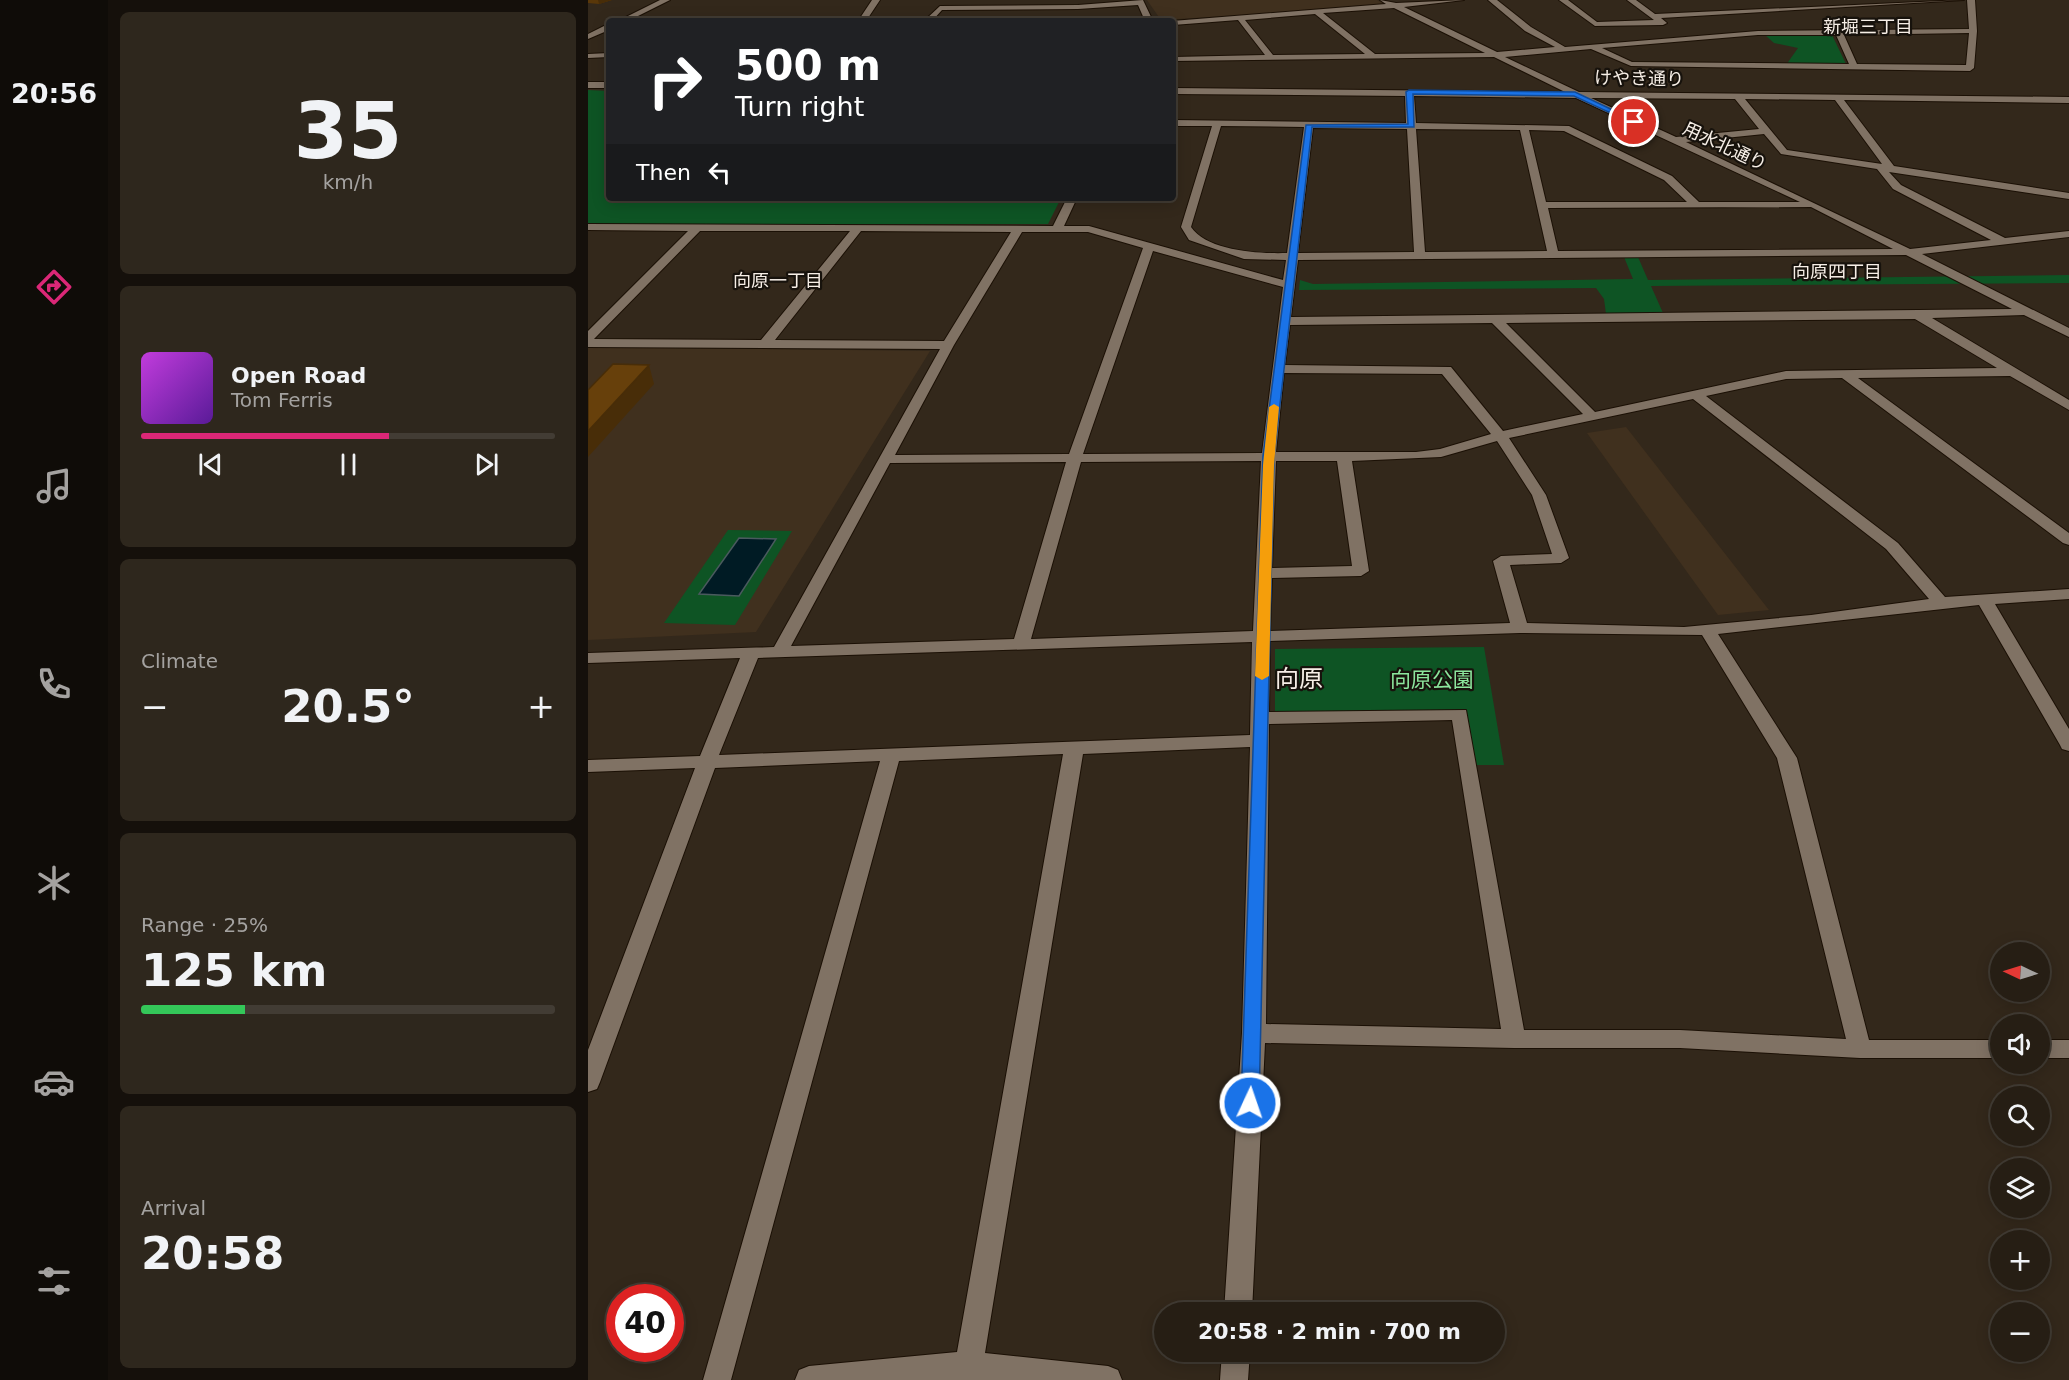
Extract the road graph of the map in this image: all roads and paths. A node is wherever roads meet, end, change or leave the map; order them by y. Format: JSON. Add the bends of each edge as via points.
{"nodes":[{"id":1,"x":666,"y":0,"type":"edge"},
{"id":2,"x":876,"y":0,"type":"edge"},
{"id":3,"x":1384,"y":0,"type":"edge"},
{"id":4,"x":1460,"y":0,"type":"edge"},
{"id":5,"x":1492,"y":0,"type":"edge"},
{"id":6,"x":1563,"y":0,"type":"edge"},
{"id":7,"x":1631,"y":0,"type":"edge"},
{"id":8,"x":1830,"y":0,"type":"edge"},
{"id":9,"x":1960,"y":0,"type":"edge"},
{"id":10,"x":1971,"y":0,"type":"edge"},
{"id":11,"x":1139,"y":2,"type":"edge"},
{"id":12,"x":1843,"y":6,"type":"junction"},
{"id":13,"x":1398,"y":7,"type":"junction"},
{"id":14,"x":1318,"y":13,"type":"junction"},
{"id":15,"x":1653,"y":16,"type":"junction"},
{"id":16,"x":1862,"y":16,"type":"dead end"},
{"id":17,"x":628,"y":18,"type":"edge"},
{"id":18,"x":864,"y":18,"type":"edge"},
{"id":19,"x":931,"y":18,"type":"edge"},
{"id":20,"x":1147,"y":18,"type":"edge"},
{"id":21,"x":1240,"y":18,"type":"junction"},
{"id":22,"x":1872,"y":21,"type":"dead end"},
{"id":23,"x":1662,"y":22,"type":"junction"},
{"id":24,"x":1176,"y":23,"type":"edge"},
{"id":25,"x":606,"y":28,"type":"edge"},
{"id":26,"x":1973,"y":31,"type":"junction"},
{"id":27,"x":1839,"y":32,"type":"junction"},
{"id":28,"x":1891,"y":32,"type":"junction"},
{"id":29,"x":1677,"y":33,"type":"junction"},
{"id":30,"x":588,"y":37,"type":"edge"},
{"id":31,"x":1589,"y":45,"type":"junction"},
{"id":32,"x":1562,"y":48,"type":"junction"},
{"id":33,"x":1494,"y":55,"type":"junction"},
{"id":34,"x":588,"y":56,"type":"edge"},
{"id":35,"x":606,"y":56,"type":"edge"},
{"id":36,"x":1372,"y":56,"type":"junction"},
{"id":37,"x":1270,"y":58,"type":"junction"},
{"id":38,"x":1176,"y":59,"type":"edge"},
{"id":39,"x":1770,"y":67,"type":"junction"},
{"id":40,"x":1854,"y":67,"type":"junction"},
{"id":41,"x":1763,"y":76,"type":"dead end"},
{"id":42,"x":588,"y":85,"type":"edge"},
{"id":43,"x":606,"y":85,"type":"edge"},
{"id":44,"x":1756,"y":86,"type":"dead end"},
{"id":45,"x":1176,"y":91,"type":"edge"},
{"id":46,"x":1409,"y":92,"type":"junction"},
{"id":47,"x":1575,"y":94,"type":"junction"},
{"id":48,"x":1737,"y":96,"type":"junction"},
{"id":49,"x":1750,"y":96,"type":"junction"},
{"id":50,"x":1837,"y":97,"type":"junction"},
{"id":51,"x":2069,"y":100,"type":"edge"},
{"id":52,"x":1176,"y":123,"type":"edge"},
{"id":53,"x":1217,"y":124,"type":"junction"},
{"id":54,"x":1309,"y":125,"type":"junction"},
{"id":55,"x":1412,"y":126,"type":"junction"},
{"id":56,"x":1524,"y":127,"type":"junction"},
{"id":57,"x":1766,"y":131,"type":"junction"},
{"id":58,"x":1675,"y":141,"type":"junction"},
{"id":59,"x":1880,"y":167,"type":"junction"},
{"id":60,"x":1891,"y":169,"type":"junction"},
{"id":61,"x":2069,"y":196,"type":"edge"},
{"id":62,"x":1071,"y":201,"type":"edge"},
{"id":63,"x":1542,"y":205,"type":"junction"},
{"id":64,"x":1696,"y":205,"type":"junction"},
{"id":65,"x":1815,"y":205,"type":"junction"},
{"id":66,"x":588,"y":227,"type":"edge"},
{"id":67,"x":698,"y":227,"type":"junction"},
{"id":68,"x":859,"y":227,"type":"junction"},
{"id":69,"x":1018,"y":229,"type":"junction"},
{"id":70,"x":1057,"y":229,"type":"junction"},
{"id":71,"x":2069,"y":234,"type":"edge"},
{"id":72,"x":2002,"y":241,"type":"junction"},
{"id":73,"x":1149,"y":247,"type":"junction"},
{"id":74,"x":1553,"y":254,"type":"junction"},
{"id":75,"x":1420,"y":255,"type":"junction"},
{"id":76,"x":1918,"y":255,"type":"junction"},
{"id":77,"x":1293,"y":256,"type":"junction"},
{"id":78,"x":1289,"y":284,"type":"junction"},
{"id":79,"x":2027,"y":311,"type":"junction"},
{"id":80,"x":1916,"y":314,"type":"junction"},
{"id":81,"x":1496,"y":320,"type":"junction"},
{"id":82,"x":1285,"y":321,"type":"junction"},
{"id":83,"x":2069,"y":333,"type":"edge"},
{"id":84,"x":588,"y":338,"type":"edge"},
{"id":85,"x":588,"y":343,"type":"edge"},
{"id":86,"x":765,"y":344,"type":"junction"},
{"id":87,"x":948,"y":345,"type":"junction"},
{"id":88,"x":1278,"y":369,"type":"junction"},
{"id":89,"x":2010,"y":372,"type":"junction"},
{"id":90,"x":1846,"y":375,"type":"junction"},
{"id":91,"x":1694,"y":393,"type":"junction"},
{"id":92,"x":2069,"y":406,"type":"edge"},
{"id":93,"x":1593,"y":417,"type":"junction"},
{"id":94,"x":1500,"y":436,"type":"junction"},
{"id":95,"x":1269,"y":456,"type":"junction"},
{"id":96,"x":1075,"y":457,"type":"junction"},
{"id":97,"x":1344,"y":458,"type":"junction"},
{"id":98,"x":888,"y":459,"type":"junction"},
{"id":99,"x":2069,"y":540,"type":"edge"},
{"id":100,"x":1264,"y":573,"type":"junction"},
{"id":101,"x":2069,"y":594,"type":"edge"},
{"id":102,"x":1984,"y":599,"type":"junction"},
{"id":103,"x":1941,"y":602,"type":"junction"},
{"id":104,"x":1521,"y":628,"type":"junction"},
{"id":105,"x":1708,"y":631,"type":"junction"},
{"id":106,"x":1262,"y":636,"type":"junction"},
{"id":107,"x":1021,"y":644,"type":"junction"},
{"id":108,"x":752,"y":651,"type":"junction"},
{"id":109,"x":780,"y":651,"type":"junction"},
{"id":110,"x":588,"y":658,"type":"edge"},
{"id":111,"x":1262,"y":718,"type":"junction"},
{"id":112,"x":1261,"y":741,"type":"junction"},
{"id":113,"x":2069,"y":746,"type":"edge"},
{"id":114,"x":1074,"y":748,"type":"junction"},
{"id":115,"x":891,"y":755,"type":"junction"},
{"id":116,"x":707,"y":762,"type":"junction"},
{"id":117,"x":588,"y":766,"type":"edge"},
{"id":118,"x":1254,"y":1033,"type":"junction"},
{"id":119,"x":1514,"y":1039,"type":"junction"},
{"id":120,"x":1860,"y":1049,"type":"junction"},
{"id":121,"x":1990,"y":1049,"type":"edge"},
{"id":122,"x":2050,"y":1049,"type":"edge"},
{"id":123,"x":2069,"y":1049,"type":"edge"},
{"id":124,"x":589,"y":1076,"type":"edge"},
{"id":125,"x":1239,"y":1302,"type":"edge"},
{"id":126,"x":1235,"y":1362,"type":"edge"},
{"id":127,"x":969,"y":1365,"type":"junction"},
{"id":128,"x":717,"y":1380,"type":"edge"},
{"id":129,"x":809,"y":1380,"type":"edge"},
{"id":130,"x":1108,"y":1380,"type":"edge"},
{"id":131,"x":1234,"y":1380,"type":"edge"}],
"edges":[{"from":1,"to":17,"type":"street"},
{"from":2,"to":18,"type":"street"},
{"from":3,"to":13,"type":"street","name":"用水北通り"},
{"from":4,"to":13,"type":"street"},
{"from":5,"to":32,"type":"street","via":[[1528,29]]},
{"from":6,"to":23,"type":"street","via":[[1595,24]]},
{"from":7,"to":15,"type":"street"},
{"from":8,"to":12,"type":"street"},
{"from":9,"to":12,"type":"street"},
{"from":10,"to":26,"type":"street"},
{"from":11,"to":19,"type":"street","via":[[1077,11],[940,8]]},
{"from":11,"to":20,"type":"street"},
{"from":12,"to":15,"type":"street"},
{"from":12,"to":16,"type":"street"},
{"from":13,"to":14,"type":"street"},
{"from":13,"to":33,"type":"street","name":"用水北通り"},
{"from":14,"to":21,"type":"street"},
{"from":14,"to":36,"type":"street"},
{"from":15,"to":23,"type":"street"},
{"from":21,"to":24,"type":"street"},
{"from":21,"to":37,"type":"street"},
{"from":22,"to":28,"type":"street"},
{"from":23,"to":29,"type":"street"},
{"from":25,"to":30,"type":"street"},
{"from":26,"to":28,"type":"street"},
{"from":26,"to":40,"type":"street","via":[[1970,68]]},
{"from":27,"to":28,"type":"street"},
{"from":27,"to":29,"type":"street"},
{"from":27,"to":40,"type":"street"},
{"from":29,"to":31,"type":"street"},
{"from":31,"to":32,"type":"street"},
{"from":31,"to":39,"type":"street","via":[[1630,64]]},
{"from":32,"to":33,"type":"street"},
{"from":33,"to":36,"type":"street"},
{"from":33,"to":47,"type":"street","name":"用水北通り"},
{"from":34,"to":35,"type":"street"},
{"from":36,"to":37,"type":"street"},
{"from":37,"to":38,"type":"street"},
{"from":39,"to":40,"type":"street"},
{"from":39,"to":41,"type":"street"},
{"from":42,"to":43,"type":"street"},
{"from":44,"to":49,"type":"street"},
{"from":45,"to":46,"type":"street","name":"けやき通り"},
{"from":46,"to":47,"type":"street","name":"けやき通り"},
{"from":46,"to":55,"type":"street"},
{"from":47,"to":48,"type":"street","name":"けやき通り"},
{"from":47,"to":58,"type":"street","name":"用水北通り"},
{"from":48,"to":49,"type":"street","name":"けやき通り"},
{"from":48,"to":57,"type":"street"},
{"from":49,"to":50,"type":"street","name":"けやき通り"},
{"from":50,"to":51,"type":"street","name":"けやき通り"},
{"from":50,"to":60,"type":"street"},
{"from":52,"to":53,"type":"street"},
{"from":53,"to":54,"type":"street"},
{"from":53,"to":77,"type":"street","via":[[1186,227],[1192,238],[1248,257]]},
{"from":54,"to":55,"type":"street"},
{"from":54,"to":77,"type":"street"},
{"from":55,"to":56,"type":"street"},
{"from":55,"to":75,"type":"street"},
{"from":56,"to":63,"type":"street"},
{"from":56,"to":64,"type":"street","via":[[1566,128],[1668,178]]},
{"from":57,"to":58,"type":"street"},
{"from":57,"to":59,"type":"street","via":[[1784,152]]},
{"from":58,"to":65,"type":"street","name":"用水北通り"},
{"from":59,"to":60,"type":"street"},
{"from":59,"to":72,"type":"street","via":[[1897,187]]},
{"from":60,"to":61,"type":"street"},
{"from":62,"to":70,"type":"street"},
{"from":63,"to":64,"type":"street"},
{"from":63,"to":74,"type":"street"},
{"from":64,"to":65,"type":"street"},
{"from":65,"to":76,"type":"street","name":"用水北通り"},
{"from":66,"to":67,"type":"street"},
{"from":67,"to":68,"type":"street"},
{"from":67,"to":84,"type":"street"},
{"from":68,"to":69,"type":"street"},
{"from":68,"to":86,"type":"street"},
{"from":69,"to":70,"type":"street"},
{"from":69,"to":87,"type":"street"},
{"from":70,"to":73,"type":"street","via":[[1089,229]]},
{"from":71,"to":72,"type":"street"},
{"from":72,"to":76,"type":"street"},
{"from":73,"to":78,"type":"street","via":[[1275,284]]},
{"from":73,"to":96,"type":"street"},
{"from":74,"to":75,"type":"street"},
{"from":74,"to":76,"type":"street"},
{"from":75,"to":77,"type":"street"},
{"from":76,"to":79,"type":"street","name":"用水北通り"},
{"from":77,"to":78,"type":"street"},
{"from":78,"to":82,"type":"street"},
{"from":79,"to":80,"type":"street"},
{"from":79,"to":83,"type":"street","name":"用水北通り"},
{"from":80,"to":81,"type":"street"},
{"from":80,"to":89,"type":"street"},
{"from":81,"to":82,"type":"street"},
{"from":81,"to":93,"type":"street"},
{"from":82,"to":88,"type":"street"},
{"from":85,"to":86,"type":"street"},
{"from":86,"to":87,"type":"street"},
{"from":87,"to":98,"type":"street"},
{"from":88,"to":94,"type":"street","via":[[1446,370]]},
{"from":88,"to":95,"type":"street"},
{"from":89,"to":90,"type":"street"},
{"from":89,"to":92,"type":"street"},
{"from":90,"to":91,"type":"street","via":[[1786,375]]},
{"from":90,"to":99,"type":"street"},
{"from":91,"to":93,"type":"street"},
{"from":91,"to":103,"type":"street","via":[[1892,546]]},
{"from":93,"to":94,"type":"street"},
{"from":94,"to":97,"type":"street","via":[[1441,453]]},
{"from":94,"to":104,"type":"street","via":[[1539,495],[1561,558],[1500,561]]},
{"from":95,"to":96,"type":"street"},
{"from":95,"to":97,"type":"street"},
{"from":95,"to":100,"type":"street"},
{"from":96,"to":98,"type":"street"},
{"from":96,"to":107,"type":"street"},
{"from":97,"to":100,"type":"street","via":[[1361,571]]},
{"from":98,"to":109,"type":"street"},
{"from":100,"to":106,"type":"street"},
{"from":101,"to":102,"type":"street"},
{"from":102,"to":103,"type":"street"},
{"from":102,"to":113,"type":"street"},
{"from":103,"to":105,"type":"street"},
{"from":104,"to":105,"type":"street"},
{"from":104,"to":106,"type":"street"},
{"from":105,"to":120,"type":"street","via":[[1787,758]]},
{"from":106,"to":107,"type":"street"},
{"from":106,"to":111,"type":"street"},
{"from":107,"to":109,"type":"street"},
{"from":108,"to":109,"type":"street"},
{"from":108,"to":110,"type":"street"},
{"from":108,"to":116,"type":"street"},
{"from":111,"to":112,"type":"street"},
{"from":111,"to":119,"type":"street","via":[[1460,714]]},
{"from":112,"to":114,"type":"street"},
{"from":112,"to":118,"type":"street"},
{"from":114,"to":115,"type":"street"},
{"from":114,"to":127,"type":"street"},
{"from":115,"to":116,"type":"street"},
{"from":115,"to":128,"type":"street"},
{"from":116,"to":117,"type":"street"},
{"from":116,"to":124,"type":"street"},
{"from":118,"to":119,"type":"street"},
{"from":118,"to":125,"type":"street"},
{"from":119,"to":120,"type":"street","via":[[1680,1040]]},
{"from":120,"to":121,"type":"street"},
{"from":122,"to":123,"type":"street"},
{"from":126,"to":131,"type":"street"},
{"from":127,"to":129,"type":"street"},
{"from":127,"to":130,"type":"street"}]}
